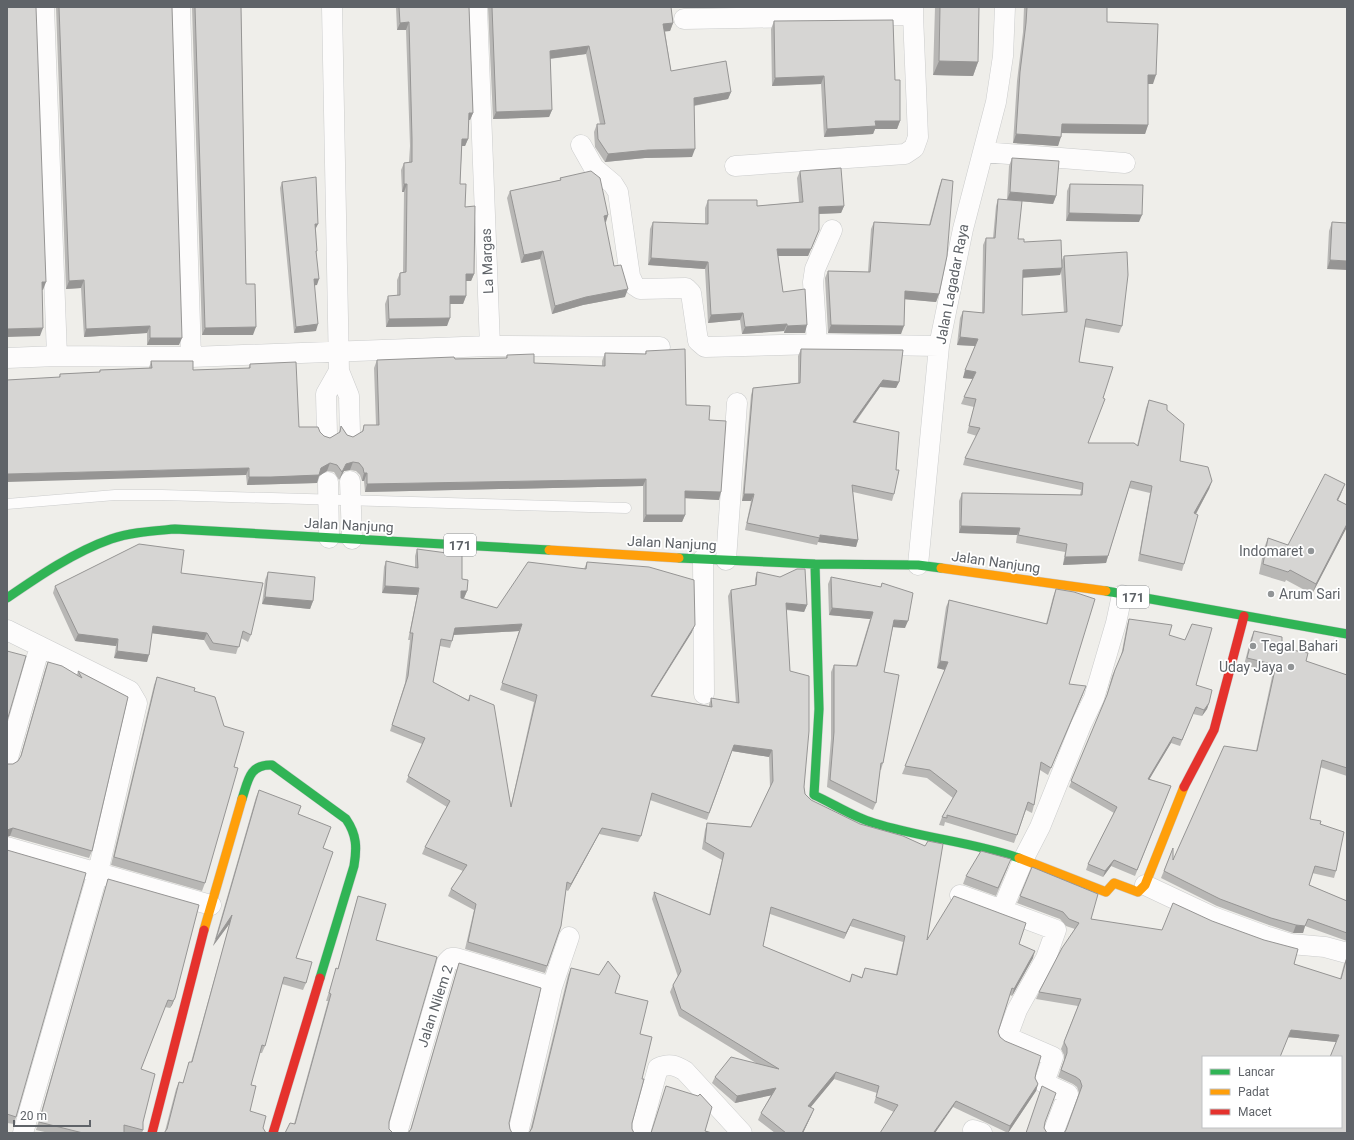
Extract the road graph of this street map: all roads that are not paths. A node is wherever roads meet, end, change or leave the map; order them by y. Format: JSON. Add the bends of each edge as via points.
{"nodes":[{"id":1,"x":44,"y":7,"type":"edge"},
{"id":2,"x":180,"y":7,"type":"edge"},
{"id":3,"x":332,"y":7,"type":"edge"},
{"id":4,"x":477,"y":7,"type":"edge"},
{"id":5,"x":1005,"y":7,"type":"edge"},
{"id":6,"x":913,"y":11,"type":"edge"},
{"id":7,"x":684,"y":19,"type":"dead end"},
{"id":8,"x":581,"y":145,"type":"dead end"},
{"id":9,"x":983,"y":152,"type":"junction"},
{"id":10,"x":1125,"y":163,"type":"dead end"},
{"id":11,"x":735,"y":166,"type":"dead end"},
{"id":12,"x":832,"y":230,"type":"dead end"},
{"id":13,"x":817,"y":344,"type":"junction"},
{"id":14,"x":490,"y":346,"type":"junction"},
{"id":15,"x":939,"y":346,"type":"junction"},
{"id":16,"x":660,"y":347,"type":"dead end"},
{"id":17,"x":57,"y":356,"type":"junction"},
{"id":18,"x":191,"y":357,"type":"junction"},
{"id":19,"x":7,"y":358,"type":"edge"},
{"id":20,"x":339,"y":362,"type":"junction"},
{"id":21,"x":737,"y":403,"type":"dead end"},
{"id":22,"x":327,"y":434,"type":"dead end"},
{"id":23,"x":350,"y":434,"type":"edge"},
{"id":24,"x":350,"y":482,"type":"dead end"},
{"id":25,"x":328,"y":492,"type":"junction"},
{"id":26,"x":351,"y":501,"type":"junction"},
{"id":27,"x":7,"y":504,"type":"edge"},
{"id":28,"x":626,"y":508,"type":"dead end"},
{"id":29,"x":329,"y":538,"type":"junction"},
{"id":30,"x":352,"y":539,"type":"junction"},
{"id":31,"x":703,"y":559,"type":"junction"},
{"id":32,"x":726,"y":560,"type":"junction"},
{"id":33,"x":815,"y":564,"type":"junction"},
{"id":34,"x":918,"y":565,"type":"junction"},
{"id":35,"x":1122,"y":595,"type":"junction"},
{"id":36,"x":7,"y":598,"type":"edge"},
{"id":37,"x":1244,"y":616,"type":"junction"},
{"id":38,"x":7,"y":630,"type":"edge"},
{"id":39,"x":1347,"y":634,"type":"edge"},
{"id":40,"x":40,"y":646,"type":"junction"},
{"id":41,"x":704,"y":694,"type":"dead end"},
{"id":42,"x":7,"y":761,"type":"edge"},
{"id":43,"x":7,"y":847,"type":"edge"},
{"id":44,"x":1024,"y":858,"type":"junction"},
{"id":45,"x":98,"y":872,"type":"junction"},
{"id":46,"x":1144,"y":885,"type":"junction"},
{"id":47,"x":960,"y":894,"type":"dead end"},
{"id":48,"x":211,"y":905,"type":"junction"},
{"id":49,"x":1002,"y":910,"type":"junction"},
{"id":50,"x":569,"y":937,"type":"dead end"},
{"id":51,"x":1347,"y":953,"type":"edge"},
{"id":52,"x":552,"y":987,"type":"junction"},
{"id":53,"x":23,"y":1133,"type":"edge"},
{"id":54,"x":152,"y":1133,"type":"edge"},
{"id":55,"x":273,"y":1133,"type":"edge"},
{"id":56,"x":397,"y":1133,"type":"edge"},
{"id":57,"x":518,"y":1133,"type":"edge"},
{"id":58,"x":640,"y":1133,"type":"edge"},
{"id":59,"x":742,"y":1133,"type":"edge"},
{"id":60,"x":1053,"y":1133,"type":"edge"}],
"edges":[{"from":1,"to":17,"type":"street"},
{"from":2,"to":18,"type":"street"},
{"from":3,"to":20,"type":"street"},
{"from":4,"to":14,"type":"street","name":"La Margas"},
{"from":5,"to":9,"type":"street","name":"Jalan Lagadar Raya","via":[[1003,56]]},
{"from":6,"to":7,"type":"street"},
{"from":6,"to":11,"type":"street","via":[[918,137],[914,148],[905,154]]},
{"from":8,"to":13,"type":"street","via":[[594,168],[613,184],[618,192],[630,276],[634,285],[640,289],[686,288],[691,293],[698,341],[705,347]]},
{"from":9,"to":10,"type":"street"},
{"from":9,"to":15,"type":"street","name":"Jalan Lagadar Raya","via":[[952,275]]},
{"from":12,"to":13,"type":"street","via":[[815,270],[813,282]]},
{"from":13,"to":15,"type":"street"},
{"from":14,"to":16,"type":"street"},
{"from":14,"to":20,"type":"street"},
{"from":15,"to":34,"type":"street","name":"Jalan Lagadar Raya"},
{"from":17,"to":18,"type":"street"},
{"from":17,"to":19,"type":"street"},
{"from":18,"to":20,"type":"street"},
{"from":20,"to":22,"type":"street","via":[[326,394]]},
{"from":20,"to":23,"type":"street","via":[[349,396]]},
{"from":21,"to":32,"type":"street"},
{"from":24,"to":26,"type":"street"},
{"from":25,"to":26,"type":"lane"},
{"from":25,"to":27,"type":"lane","via":[[123,495]]},
{"from":25,"to":29,"type":"street"},
{"from":26,"to":28,"type":"lane"},
{"from":26,"to":30,"type":"street"},
{"from":29,"to":30,"type":"street","name":"Jalan Nanjung","number":"171"},
{"from":29,"to":36,"type":"street","name":"Jalan Nanjung","number":"171","via":[[175,529],[141,532],[112,539],[87,550]]},
{"from":30,"to":31,"type":"street","name":"Jalan Nanjung","number":"171"},
{"from":31,"to":32,"type":"street","name":"Jalan Nanjung","number":"171"},
{"from":31,"to":41,"type":"street"},
{"from":32,"to":33,"type":"street","name":"Jalan Nanjung","number":"171"},
{"from":33,"to":34,"type":"street","name":"Jalan Nanjung","number":"171"},
{"from":33,"to":44,"type":"street","via":[[818,769],[814,796],[832,802],[860,818],[887,826]]},
{"from":34,"to":35,"type":"street","name":"Jalan Nanjung","number":"171"},
{"from":35,"to":37,"type":"street","name":"Jalan Nanjung","number":"171"},
{"from":35,"to":44,"type":"street","via":[[1094,698],[1040,827]]},
{"from":37,"to":39,"type":"street","name":"Jalan Nanjung","number":"171"},
{"from":37,"to":46,"type":"street","via":[[1214,730],[1186,784]]},
{"from":38,"to":40,"type":"street"},
{"from":40,"to":42,"type":"street"},
{"from":40,"to":45,"type":"street","via":[[130,691],[137,703]]},
{"from":43,"to":45,"type":"street"},
{"from":44,"to":46,"type":"street","via":[[1106,892],[1114,883],[1138,892]]},
{"from":44,"to":49,"type":"street"},
{"from":45,"to":48,"type":"street"},
{"from":45,"to":53,"type":"street"},
{"from":46,"to":51,"type":"street","via":[[1213,917],[1265,936],[1291,944],[1325,947]]},
{"from":47,"to":49,"type":"street"},
{"from":48,"to":54,"type":"street"},
{"from":48,"to":55,"type":"street","via":[[248,780],[255,768],[264,764],[272,765],[346,819],[354,831],[357,846],[354,866]]},
{"from":49,"to":60,"type":"street","via":[[1056,930],[1046,958],[1016,1010],[1008,1037],[1053,1057],[1044,1083],[1068,1094]]},
{"from":50,"to":52,"type":"street"},
{"from":52,"to":56,"type":"street","name":"Jalan Nilem 2","via":[[451,958],[447,962]]},
{"from":52,"to":57,"type":"street"},
{"from":58,"to":59,"type":"street","via":[[658,1068],[666,1064],[676,1065],[685,1071]]}]}
